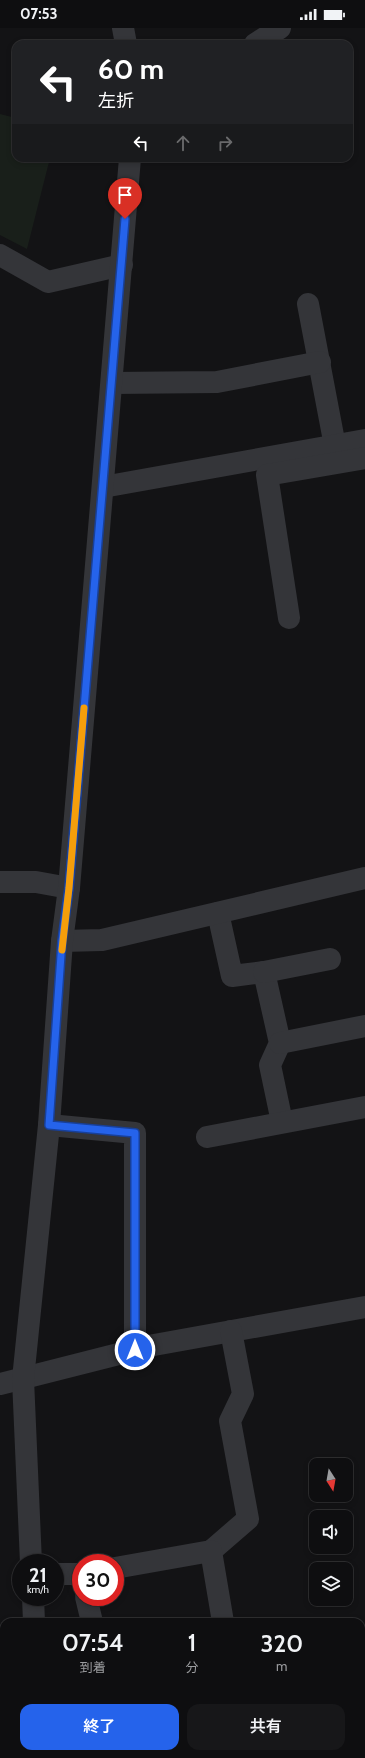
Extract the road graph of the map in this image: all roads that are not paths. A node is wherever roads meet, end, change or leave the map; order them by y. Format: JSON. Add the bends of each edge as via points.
{"nodes":[{"id":1,"x":122,"y":28,"type":"edge"},
{"id":2,"x":280,"y":28,"type":"edge"},
{"id":3,"x":125,"y":40,"type":"edge"},
{"id":4,"x":261,"y":40,"type":"edge"},
{"id":5,"x":130,"y":162,"type":"edge"},
{"id":6,"x":0,"y":255,"type":"edge"},
{"id":7,"x":122,"y":265,"type":"junction"},
{"id":8,"x":308,"y":304,"type":"dead end"},
{"id":9,"x":320,"y":362,"type":"junction"},
{"id":10,"x":112,"y":383,"type":"junction"},
{"id":11,"x":365,"y":440,"type":"edge"},
{"id":12,"x":336,"y":446,"type":"junction"},
{"id":13,"x":365,"y":458,"type":"edge"},
{"id":14,"x":103,"y":487,"type":"junction"},
{"id":15,"x":289,"y":618,"type":"dead end"},
{"id":16,"x":365,"y":878,"type":"edge"},
{"id":17,"x":0,"y":882,"type":"edge"},
{"id":18,"x":69,"y":888,"type":"junction"},
{"id":19,"x":218,"y":913,"type":"junction"},
{"id":20,"x":62,"y":941,"type":"junction"},
{"id":21,"x":330,"y":959,"type":"dead end"},
{"id":22,"x":264,"y":972,"type":"junction"},
{"id":23,"x":365,"y":1026,"type":"edge"},
{"id":24,"x":280,"y":1043,"type":"junction"},
{"id":25,"x":365,"y":1107,"type":"edge"},
{"id":26,"x":282,"y":1122,"type":"junction"},
{"id":27,"x":49,"y":1125,"type":"junction"},
{"id":28,"x":207,"y":1137,"type":"dead end"},
{"id":29,"x":365,"y":1307,"type":"edge"},
{"id":30,"x":231,"y":1331,"type":"junction"},
{"id":31,"x":135,"y":1350,"type":"junction"},
{"id":32,"x":23,"y":1379,"type":"junction"},
{"id":33,"x":0,"y":1384,"type":"edge"},
{"id":34,"x":211,"y":1551,"type":"junction"},
{"id":35,"x":31,"y":1554,"type":"edge"},
{"id":36,"x":124,"y":1566,"type":"edge"},
{"id":37,"x":33,"y":1606,"type":"edge"},
{"id":38,"x":88,"y":1606,"type":"edge"},
{"id":39,"x":34,"y":1618,"type":"edge"},
{"id":40,"x":91,"y":1618,"type":"edge"},
{"id":41,"x":221,"y":1618,"type":"edge"}],
"edges":[{"from":1,"to":3,"type":"street"},
{"from":2,"to":4,"type":"street"},
{"from":5,"to":7,"type":"street"},
{"from":6,"to":7,"type":"street","via":[[48,282]]},
{"from":7,"to":10,"type":"street"},
{"from":8,"to":9,"type":"street"},
{"from":9,"to":10,"type":"street","via":[[217,382]]},
{"from":9,"to":12,"type":"street"},
{"from":10,"to":14,"type":"street"},
{"from":11,"to":12,"type":"street"},
{"from":12,"to":14,"type":"street"},
{"from":13,"to":15,"type":"street","via":[[266,475]]},
{"from":14,"to":18,"type":"street"},
{"from":16,"to":19,"type":"street"},
{"from":17,"to":18,"type":"street","via":[[36,882]]},
{"from":18,"to":20,"type":"street"},
{"from":19,"to":20,"type":"street","via":[[102,940]]},
{"from":19,"to":22,"type":"street","via":[[232,976]]},
{"from":20,"to":27,"type":"street"},
{"from":21,"to":22,"type":"street"},
{"from":22,"to":24,"type":"street"},
{"from":23,"to":24,"type":"street"},
{"from":24,"to":26,"type":"street","via":[[270,1065]]},
{"from":25,"to":26,"type":"street"},
{"from":26,"to":28,"type":"street"},
{"from":27,"to":31,"type":"street","via":[[135,1133]]},
{"from":27,"to":32,"type":"street"},
{"from":29,"to":30,"type":"street"},
{"from":30,"to":31,"type":"street"},
{"from":30,"to":34,"type":"street","via":[[243,1394],[230,1421],[248,1519]]},
{"from":31,"to":32,"type":"street"},
{"from":32,"to":33,"type":"street"},
{"from":32,"to":35,"type":"street"},
{"from":34,"to":36,"type":"street"},
{"from":34,"to":41,"type":"street"},
{"from":37,"to":39,"type":"street"},
{"from":38,"to":40,"type":"street"}]}
